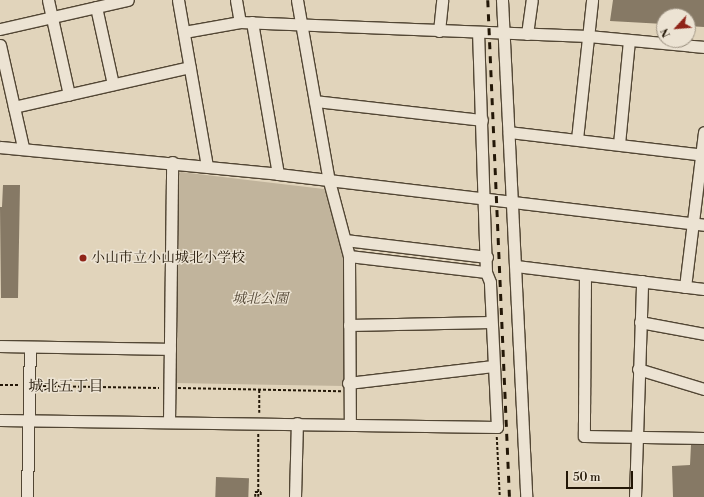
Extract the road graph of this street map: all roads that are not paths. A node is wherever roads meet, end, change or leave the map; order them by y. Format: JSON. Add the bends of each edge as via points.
{"nodes":[{"id":1,"x":48,"y":0,"type":"edge"},
{"id":2,"x":128,"y":0,"type":"edge"},
{"id":3,"x":178,"y":0,"type":"edge"},
{"id":4,"x":236,"y":0,"type":"edge"},
{"id":5,"x":297,"y":0,"type":"edge"},
{"id":6,"x":442,"y":0,"type":"edge"},
{"id":7,"x":502,"y":0,"type":"edge"},
{"id":8,"x":532,"y":0,"type":"edge"},
{"id":9,"x":592,"y":0,"type":"edge"},
{"id":10,"x":116,"y":1,"type":"edge"},
{"id":11,"x":96,"y":7,"type":"junction"},
{"id":12,"x":52,"y":17,"type":"junction"},
{"id":13,"x":240,"y":22,"type":"junction"},
{"id":14,"x":252,"y":22,"type":"junction"},
{"id":15,"x":301,"y":24,"type":"junction"},
{"id":16,"x":0,"y":28,"type":"edge"},
{"id":17,"x":438,"y":31,"type":"junction"},
{"id":18,"x":184,"y":32,"type":"junction"},
{"id":19,"x":478,"y":32,"type":"junction"},
{"id":20,"x":504,"y":33,"type":"junction"},
{"id":21,"x":527,"y":34,"type":"junction"},
{"id":22,"x":588,"y":36,"type":"junction"},
{"id":23,"x":629,"y":40,"type":"junction"},
{"id":24,"x":0,"y":45,"type":"edge"},
{"id":25,"x":704,"y":47,"type":"edge"},
{"id":26,"x":190,"y":67,"type":"junction"},
{"id":27,"x":113,"y":84,"type":"junction"},
{"id":28,"x":69,"y":95,"type":"junction"},
{"id":29,"x":315,"y":101,"type":"junction"},
{"id":30,"x":14,"y":107,"type":"junction"},
{"id":31,"x":482,"y":120,"type":"junction"},
{"id":32,"x":509,"y":132,"type":"junction"},
{"id":33,"x":704,"y":132,"type":"edge"},
{"id":34,"x":577,"y":139,"type":"junction"},
{"id":35,"x":619,"y":144,"type":"junction"},
{"id":36,"x":0,"y":147,"type":"edge"},
{"id":37,"x":23,"y":147,"type":"junction"},
{"id":38,"x":703,"y":155,"type":"edge"},
{"id":39,"x":172,"y":162,"type":"junction"},
{"id":40,"x":207,"y":167,"type":"junction"},
{"id":41,"x":278,"y":174,"type":"junction"},
{"id":42,"x":330,"y":181,"type":"junction"},
{"id":43,"x":485,"y":200,"type":"junction"},
{"id":44,"x":513,"y":203,"type":"junction"},
{"id":45,"x":692,"y":224,"type":"junction"},
{"id":46,"x":704,"y":225,"type":"edge"},
{"id":47,"x":345,"y":240,"type":"junction"},
{"id":48,"x":349,"y":256,"type":"junction"},
{"id":49,"x":487,"y":257,"type":"junction"},
{"id":50,"x":516,"y":266,"type":"junction"},
{"id":51,"x":486,"y":272,"type":"junction"},
{"id":52,"x":585,"y":276,"type":"junction"},
{"id":53,"x":642,"y":281,"type":"junction"},
{"id":54,"x":686,"y":287,"type":"junction"},
{"id":55,"x":704,"y":289,"type":"edge"},
{"id":56,"x":491,"y":322,"type":"junction"},
{"id":57,"x":640,"y":322,"type":"junction"},
{"id":58,"x":349,"y":325,"type":"junction"},
{"id":59,"x":704,"y":334,"type":"edge"},
{"id":60,"x":0,"y":346,"type":"edge"},
{"id":61,"x":30,"y":347,"type":"junction"},
{"id":62,"x":170,"y":349,"type":"junction"},
{"id":63,"x":493,"y":366,"type":"junction"},
{"id":64,"x":638,"y":369,"type":"junction"},
{"id":65,"x":348,"y":387,"type":"junction"},
{"id":66,"x":704,"y":389,"type":"edge"},
{"id":67,"x":0,"y":420,"type":"edge"},
{"id":68,"x":28,"y":421,"type":"junction"},
{"id":69,"x":169,"y":422,"type":"junction"},
{"id":70,"x":296,"y":423,"type":"junction"},
{"id":71,"x":350,"y":424,"type":"junction"},
{"id":72,"x":636,"y":437,"type":"junction"},
{"id":73,"x":704,"y":438,"type":"edge"},
{"id":74,"x":27,"y":497,"type":"edge"},
{"id":75,"x":295,"y":497,"type":"edge"},
{"id":76,"x":526,"y":497,"type":"edge"},
{"id":77,"x":635,"y":497,"type":"edge"}],
"edges":[{"from":1,"to":12,"type":"street"},
{"from":2,"to":10,"type":"street"},
{"from":3,"to":18,"type":"street"},
{"from":4,"to":13,"type":"street"},
{"from":5,"to":15,"type":"street"},
{"from":6,"to":17,"type":"street"},
{"from":7,"to":20,"type":"street"},
{"from":8,"to":21,"type":"street"},
{"from":9,"to":22,"type":"street"},
{"from":10,"to":11,"type":"street"},
{"from":11,"to":12,"type":"street"},
{"from":11,"to":27,"type":"street"},
{"from":12,"to":16,"type":"street"},
{"from":12,"to":28,"type":"street"},
{"from":13,"to":14,"type":"street"},
{"from":13,"to":18,"type":"street"},
{"from":14,"to":15,"type":"street"},
{"from":14,"to":41,"type":"street"},
{"from":15,"to":17,"type":"street"},
{"from":15,"to":29,"type":"street"},
{"from":17,"to":19,"type":"street"},
{"from":18,"to":26,"type":"street"},
{"from":19,"to":20,"type":"street"},
{"from":19,"to":31,"type":"street"},
{"from":20,"to":21,"type":"street"},
{"from":20,"to":32,"type":"street"},
{"from":21,"to":22,"type":"street"},
{"from":22,"to":23,"type":"street"},
{"from":22,"to":34,"type":"street"},
{"from":23,"to":25,"type":"street"},
{"from":23,"to":35,"type":"street"},
{"from":24,"to":30,"type":"street"},
{"from":26,"to":27,"type":"street"},
{"from":26,"to":40,"type":"street"},
{"from":27,"to":28,"type":"street"},
{"from":28,"to":30,"type":"street"},
{"from":29,"to":31,"type":"street"},
{"from":29,"to":42,"type":"street"},
{"from":30,"to":37,"type":"street"},
{"from":31,"to":43,"type":"street"},
{"from":32,"to":34,"type":"street"},
{"from":32,"to":44,"type":"street"},
{"from":33,"to":38,"type":"street"},
{"from":34,"to":35,"type":"street"},
{"from":35,"to":38,"type":"street"},
{"from":36,"to":37,"type":"street"},
{"from":37,"to":39,"type":"street"},
{"from":38,"to":45,"type":"street"},
{"from":39,"to":40,"type":"street"},
{"from":39,"to":62,"type":"street"},
{"from":40,"to":41,"type":"street"},
{"from":41,"to":42,"type":"street"},
{"from":42,"to":43,"type":"street"},
{"from":42,"to":47,"type":"street"},
{"from":43,"to":44,"type":"street"},
{"from":43,"to":49,"type":"street"},
{"from":44,"to":45,"type":"street"},
{"from":44,"to":50,"type":"street"},
{"from":45,"to":46,"type":"street"},
{"from":45,"to":54,"type":"street"},
{"from":47,"to":48,"type":"street"},
{"from":47,"to":49,"type":"street"},
{"from":48,"to":51,"type":"street"},
{"from":48,"to":58,"type":"street"},
{"from":49,"to":51,"type":"street"},
{"from":50,"to":52,"type":"street"},
{"from":50,"to":76,"type":"street"},
{"from":51,"to":56,"type":"street","via":[[490,282]]},
{"from":52,"to":53,"type":"street"},
{"from":52,"to":72,"type":"street","via":[[584,436]]},
{"from":53,"to":54,"type":"street"},
{"from":53,"to":57,"type":"street"},
{"from":54,"to":55,"type":"street"},
{"from":56,"to":58,"type":"street"},
{"from":56,"to":63,"type":"street"},
{"from":57,"to":59,"type":"street"},
{"from":57,"to":64,"type":"street"},
{"from":58,"to":65,"type":"street"},
{"from":60,"to":61,"type":"street"},
{"from":61,"to":62,"type":"street"},
{"from":61,"to":68,"type":"street"},
{"from":62,"to":69,"type":"street"},
{"from":63,"to":65,"type":"street"},
{"from":63,"to":71,"type":"street","via":[[497,427]]},
{"from":64,"to":66,"type":"street"},
{"from":64,"to":72,"type":"street"},
{"from":65,"to":71,"type":"street"},
{"from":67,"to":68,"type":"street"},
{"from":68,"to":69,"type":"street"},
{"from":68,"to":74,"type":"street"},
{"from":69,"to":70,"type":"street"},
{"from":70,"to":71,"type":"street"},
{"from":70,"to":75,"type":"street"},
{"from":72,"to":73,"type":"street"},
{"from":72,"to":77,"type":"street"}]}
